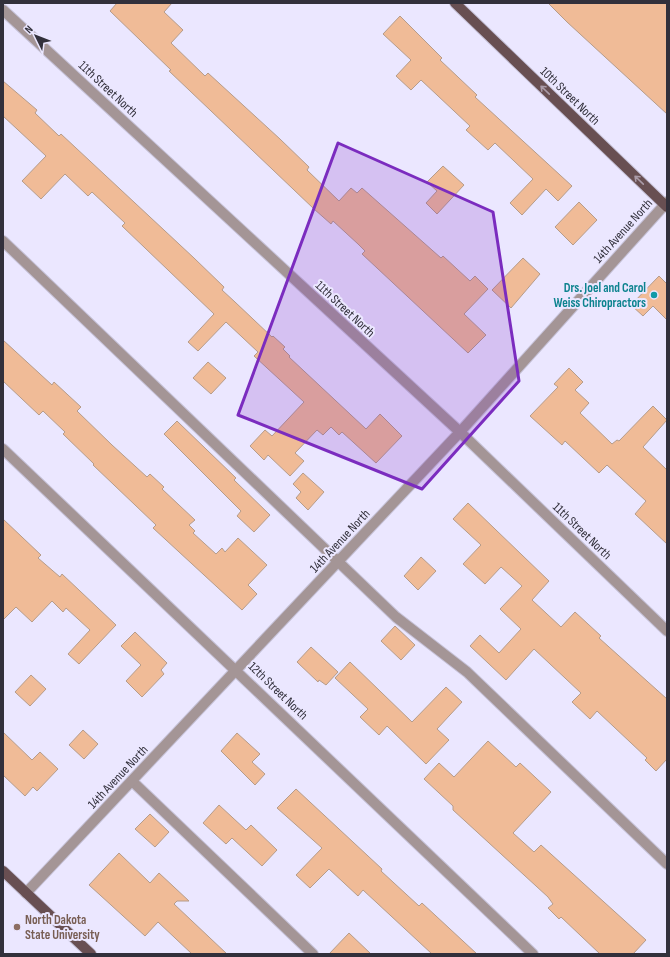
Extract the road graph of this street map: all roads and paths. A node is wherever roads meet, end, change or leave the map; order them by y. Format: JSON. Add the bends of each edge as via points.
{"nodes":[{"id":1,"x":455,"y":3,"type":"edge"},
{"id":2,"x":3,"y":10,"type":"edge"},
{"id":3,"x":666,"y":204,"type":"edge"},
{"id":4,"x":3,"y":241,"type":"edge"},
{"id":5,"x":460,"y":432,"type":"junction"},
{"id":6,"x":3,"y":449,"type":"edge"},
{"id":7,"x":339,"y":561,"type":"junction"},
{"id":8,"x":667,"y":631,"type":"edge"},
{"id":9,"x":237,"y":670,"type":"junction"},
{"id":10,"x":132,"y":781,"type":"junction"},
{"id":11,"x":667,"y":864,"type":"edge"},
{"id":12,"x":3,"y":871,"type":"edge"},
{"id":13,"x":26,"y":893,"type":"junction"},
{"id":14,"x":91,"y":954,"type":"edge"},
{"id":15,"x":313,"y":954,"type":"edge"},
{"id":16,"x":533,"y":954,"type":"edge"}],
"edges":[{"from":3,"to":1,"type":"main road","name":"10th Street North","one_way":true},
{"from":2,"to":5,"type":"street","name":"11th Street North"},
{"from":3,"to":5,"type":"street","name":"14th Avenue North"},
{"from":4,"to":7,"type":"street"},
{"from":5,"to":7,"type":"street","name":"14th Avenue North"},
{"from":5,"to":8,"type":"street","name":"11th Street North"},
{"from":6,"to":9,"type":"street","name":"12th Street North"},
{"from":7,"to":9,"type":"street","name":"14th Avenue North"},
{"from":7,"to":11,"type":"street","via":[[396,617],[468,672]]},
{"from":9,"to":10,"type":"street","name":"14th Avenue North"},
{"from":9,"to":16,"type":"street","name":"12th Street North"},
{"from":10,"to":13,"type":"street","name":"14th Avenue North"},
{"from":10,"to":15,"type":"street"},
{"from":12,"to":13,"type":"main road"},
{"from":13,"to":14,"type":"main road"}]}
